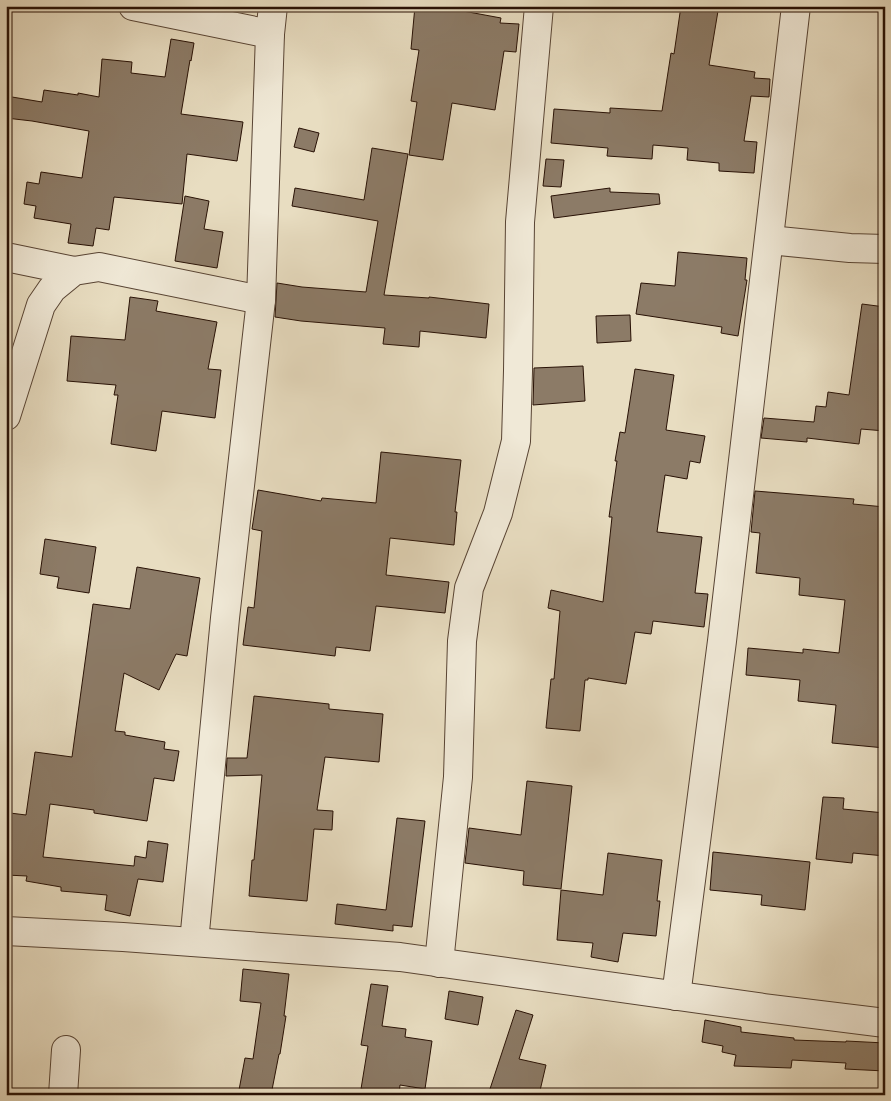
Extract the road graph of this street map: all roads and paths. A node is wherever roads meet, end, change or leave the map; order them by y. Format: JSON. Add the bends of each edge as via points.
{"nodes":[{"id":1,"x":133,"y":6,"type":"edge"},
{"id":2,"x":273,"y":6,"type":"edge"},
{"id":3,"x":539,"y":6,"type":"edge"},
{"id":4,"x":796,"y":6,"type":"edge"},
{"id":5,"x":270,"y":34,"type":"junction"},
{"id":6,"x":769,"y":240,"type":"junction"},
{"id":7,"x":885,"y":249,"type":"edge"},
{"id":8,"x":6,"y":257,"type":"edge"},
{"id":9,"x":74,"y":271,"type":"junction"},
{"id":10,"x":261,"y":300,"type":"junction"},
{"id":11,"x":6,"y":416,"type":"edge"},
{"id":12,"x":6,"y":931,"type":"edge"},
{"id":13,"x":194,"y":942,"type":"junction"},
{"id":14,"x":439,"y":963,"type":"junction"},
{"id":15,"x":676,"y":996,"type":"junction"},
{"id":16,"x":885,"y":1023,"type":"edge"},
{"id":17,"x":66,"y":1050,"type":"dead end"},
{"id":18,"x":63,"y":1095,"type":"edge"}],
"edges":[{"from":1,"to":5,"type":"street"},
{"from":2,"to":5,"type":"street"},
{"from":3,"to":14,"type":"street","via":[[520,222],[516,441],[498,513],[469,588],[462,640],[458,777]]},
{"from":4,"to":6,"type":"street"},
{"from":5,"to":10,"type":"street"},
{"from":6,"to":7,"type":"street"},
{"from":6,"to":15,"type":"street"},
{"from":8,"to":9,"type":"street"},
{"from":9,"to":10,"type":"street","via":[[99,267]]},
{"from":9,"to":11,"type":"street","via":[[52,289],[41,305]]},
{"from":10,"to":13,"type":"street","via":[[225,618]]},
{"from":12,"to":13,"type":"street"},
{"from":13,"to":14,"type":"street","via":[[400,957]]},
{"from":14,"to":15,"type":"street"},
{"from":15,"to":16,"type":"street"},
{"from":17,"to":18,"type":"street"}]}
